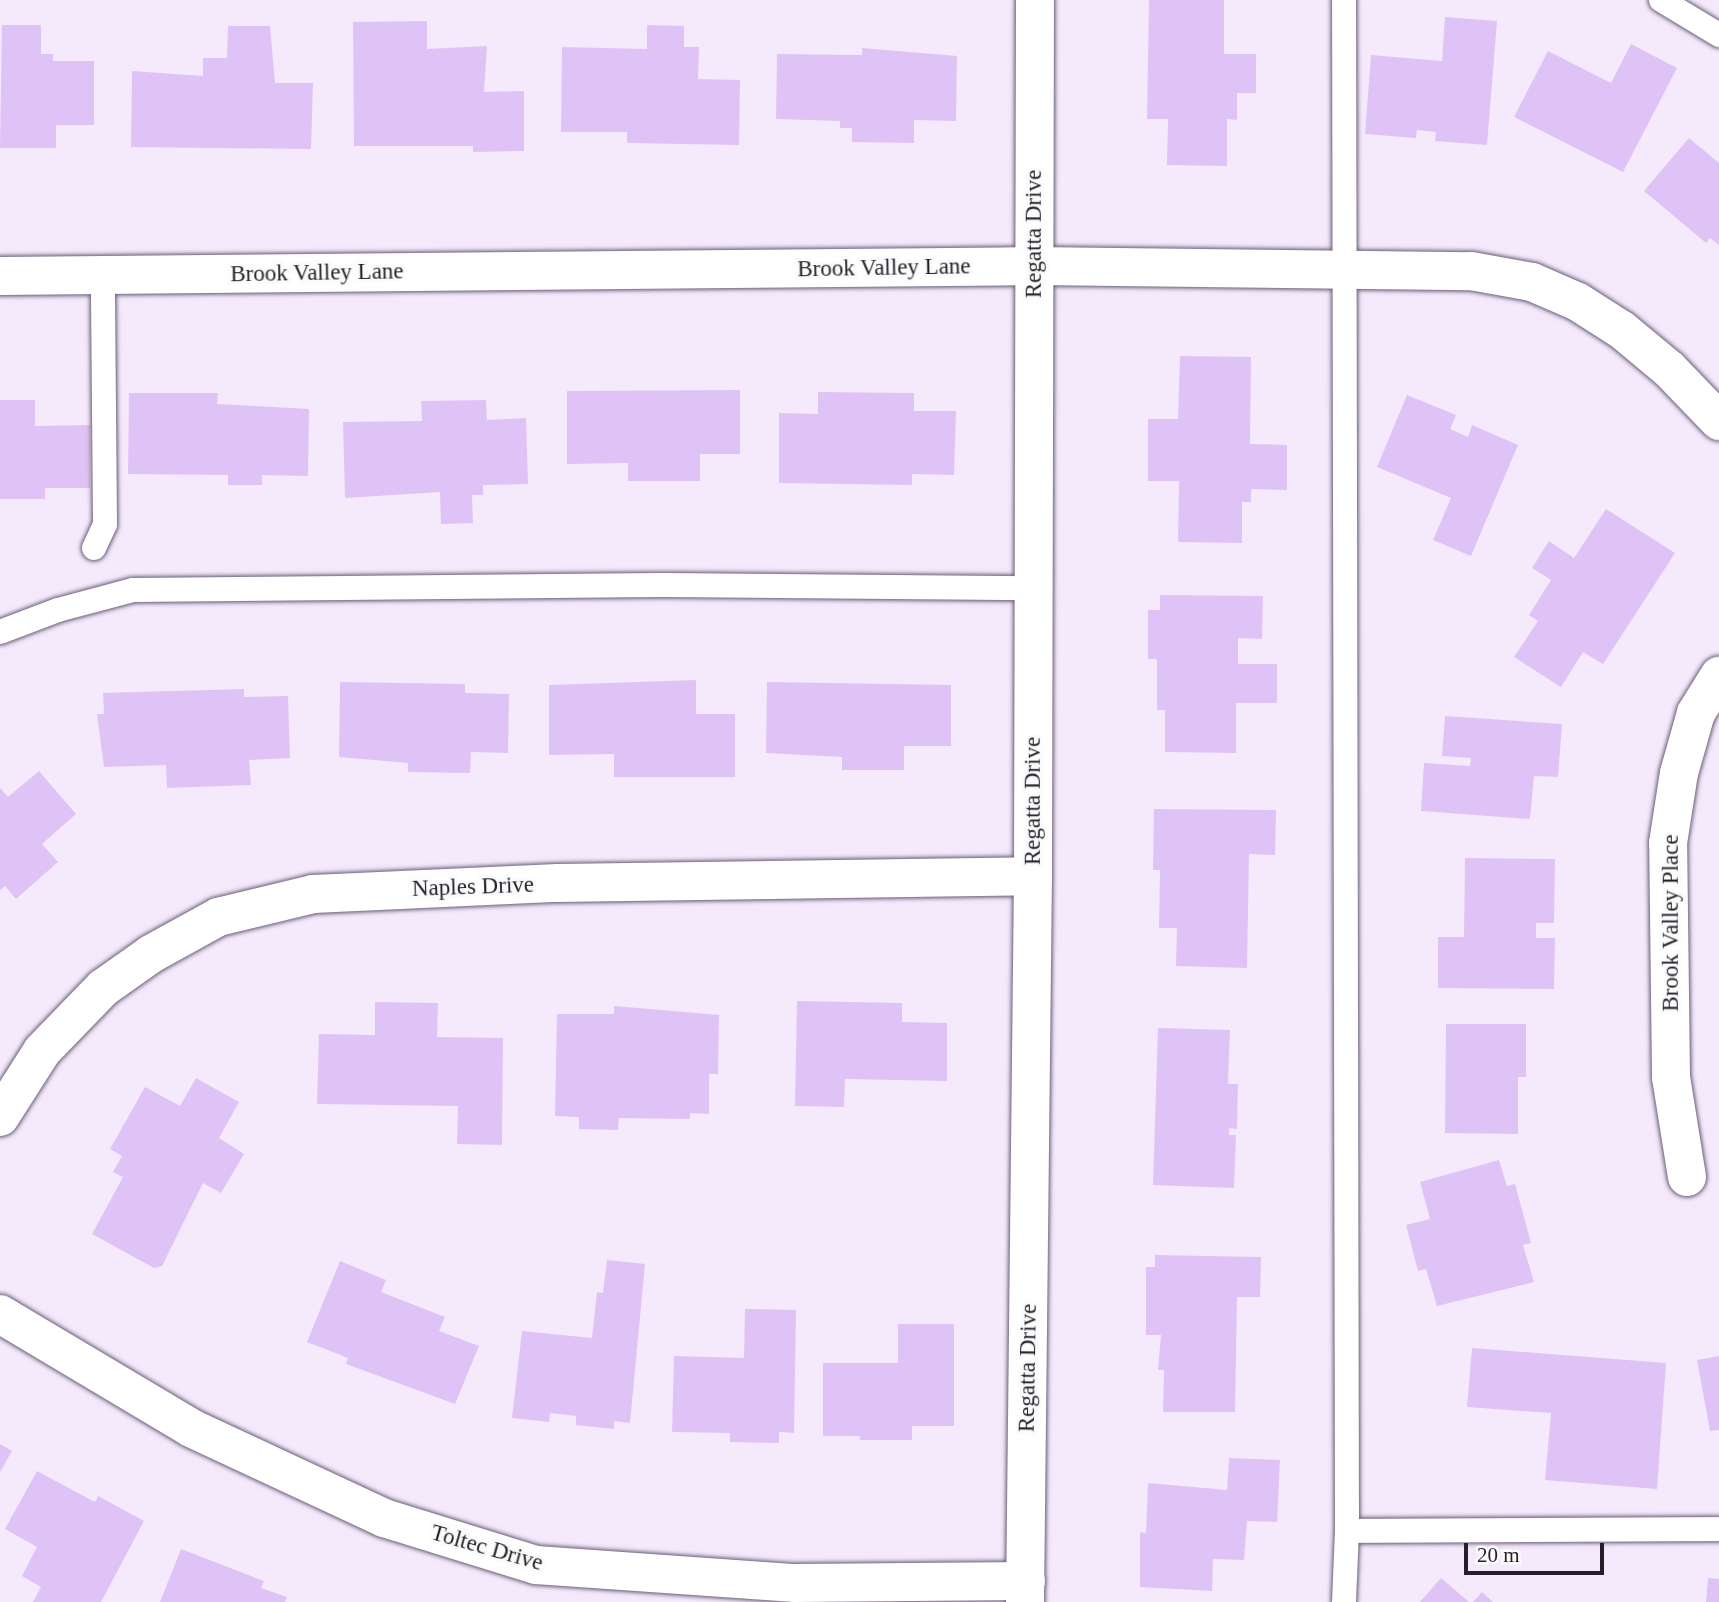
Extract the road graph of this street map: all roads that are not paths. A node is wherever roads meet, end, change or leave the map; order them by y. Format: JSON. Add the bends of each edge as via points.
{"nodes":[{"id":1,"x":1035,"y":0,"type":"edge"},
{"id":2,"x":1344,"y":0,"type":"edge"},
{"id":3,"x":1661,"y":0,"type":"edge"},
{"id":4,"x":1719,"y":35,"type":"edge"},
{"id":5,"x":1034,"y":266,"type":"junction"},
{"id":6,"x":1344,"y":270,"type":"junction"},
{"id":7,"x":103,"y":275,"type":"junction"},
{"id":8,"x":0,"y":276,"type":"edge"},
{"id":9,"x":1719,"y":421,"type":"edge"},
{"id":10,"x":94,"y":548,"type":"dead end"},
{"id":11,"x":1034,"y":588,"type":"junction"},
{"id":12,"x":0,"y":632,"type":"edge"},
{"id":13,"x":1719,"y":676,"type":"edge"},
{"id":14,"x":1033,"y":876,"type":"junction"},
{"id":15,"x":0,"y":1117,"type":"edge"},
{"id":16,"x":1687,"y":1177,"type":"dead end"},
{"id":17,"x":0,"y":1314,"type":"edge"},
{"id":18,"x":1719,"y":1529,"type":"edge"},
{"id":19,"x":1347,"y":1531,"type":"junction"},
{"id":20,"x":1025,"y":1591,"type":"edge"},
{"id":21,"x":1343,"y":1602,"type":"edge"}],
"edges":[{"from":1,"to":5,"type":"street","name":"Regatta Drive"},
{"from":2,"to":6,"type":"lane"},
{"from":3,"to":4,"type":"lane"},
{"from":5,"to":6,"type":"street","name":"Brook Valley Lane"},
{"from":5,"to":7,"type":"street","name":"Brook Valley Lane"},
{"from":5,"to":11,"type":"street","name":"Regatta Drive"},
{"from":6,"to":9,"type":"street","name":"Brook Valley Lane","via":[[1471,271],[1532,282],[1578,302],[1622,330],[1670,370]]},
{"from":6,"to":19,"type":"lane"},
{"from":7,"to":8,"type":"street","name":"Brook Valley Lane"},
{"from":7,"to":10,"type":"lane","via":[[104,524]]},
{"from":11,"to":12,"type":"lane","via":[[664,585],[133,590],[58,610]]},
{"from":11,"to":14,"type":"street","name":"Regatta Drive"},
{"from":13,"to":16,"type":"street","name":"Brook Valley Place","via":[[1696,713],[1679,773],[1668,843],[1671,1077]]},
{"from":14,"to":15,"type":"street","name":"Naples Drive","via":[[558,883],[313,894],[218,917],[112,981],[42,1051]]},
{"from":14,"to":20,"type":"street","name":"Regatta Drive"},
{"from":17,"to":20,"type":"street","name":"Toltec Drive","via":[[191,1428],[384,1518],[536,1565],[795,1583]]},
{"from":18,"to":19,"type":"lane"},
{"from":19,"to":21,"type":"lane"}]}
